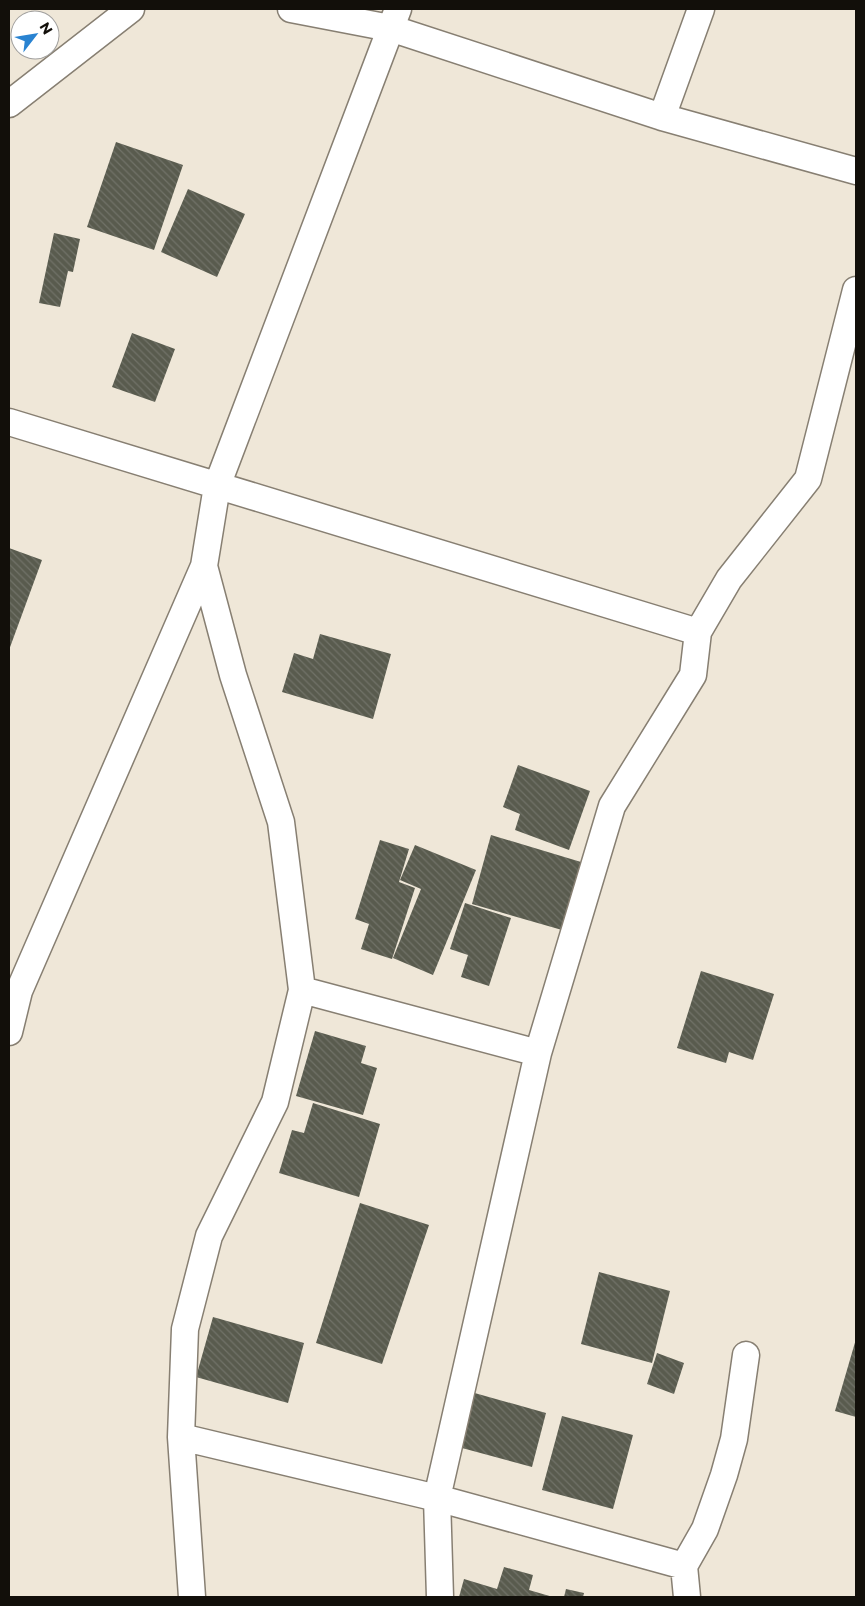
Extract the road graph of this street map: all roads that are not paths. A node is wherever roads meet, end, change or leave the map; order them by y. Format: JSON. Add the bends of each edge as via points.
{"nodes":[{"id":1,"x":131,"y":9,"type":"edge"},
{"id":2,"x":291,"y":9,"type":"edge"},
{"id":3,"x":701,"y":9,"type":"edge"},
{"id":4,"x":394,"y":18,"type":"edge"},
{"id":5,"x":9,"y":104,"type":"edge"},
{"id":6,"x":662,"y":117,"type":"junction"},
{"id":7,"x":856,"y":172,"type":"edge"},
{"id":8,"x":856,"y":290,"type":"edge"},
{"id":9,"x":9,"y":422,"type":"edge"},
{"id":10,"x":217,"y":486,"type":"junction"},
{"id":11,"x":204,"y":566,"type":"junction"},
{"id":12,"x":698,"y":632,"type":"junction"},
{"id":13,"x":302,"y":990,"type":"junction"},
{"id":14,"x":9,"y":1032,"type":"edge"},
{"id":15,"x":538,"y":1053,"type":"junction"},
{"id":16,"x":746,"y":1355,"type":"dead end"},
{"id":17,"x":181,"y":1437,"type":"junction"},
{"id":18,"x":437,"y":1498,"type":"junction"},
{"id":19,"x":684,"y":1566,"type":"junction"},
{"id":20,"x":192,"y":1597,"type":"edge"},
{"id":21,"x":440,"y":1597,"type":"edge"},
{"id":22,"x":687,"y":1597,"type":"edge"}],
"edges":[{"from":1,"to":5,"type":"street"},
{"from":2,"to":4,"type":"street"},
{"from":3,"to":6,"type":"street"},
{"from":4,"to":6,"type":"street"},
{"from":4,"to":10,"type":"street"},
{"from":6,"to":7,"type":"street"},
{"from":8,"to":12,"type":"street","via":[[808,479],[729,579]]},
{"from":9,"to":10,"type":"street"},
{"from":10,"to":11,"type":"street"},
{"from":10,"to":12,"type":"street"},
{"from":11,"to":13,"type":"street","via":[[233,675],[281,822]]},
{"from":11,"to":14,"type":"street","via":[[19,991]]},
{"from":12,"to":15,"type":"street","via":[[693,675],[612,806]]},
{"from":13,"to":15,"type":"street"},
{"from":13,"to":17,"type":"street","via":[[275,1102],[209,1236],[185,1329]]},
{"from":15,"to":18,"type":"street"},
{"from":16,"to":19,"type":"street","via":[[734,1439],[724,1474],[705,1529]]},
{"from":17,"to":18,"type":"street"},
{"from":17,"to":20,"type":"street"},
{"from":18,"to":19,"type":"street"},
{"from":18,"to":21,"type":"street"},
{"from":19,"to":22,"type":"street"}]}
